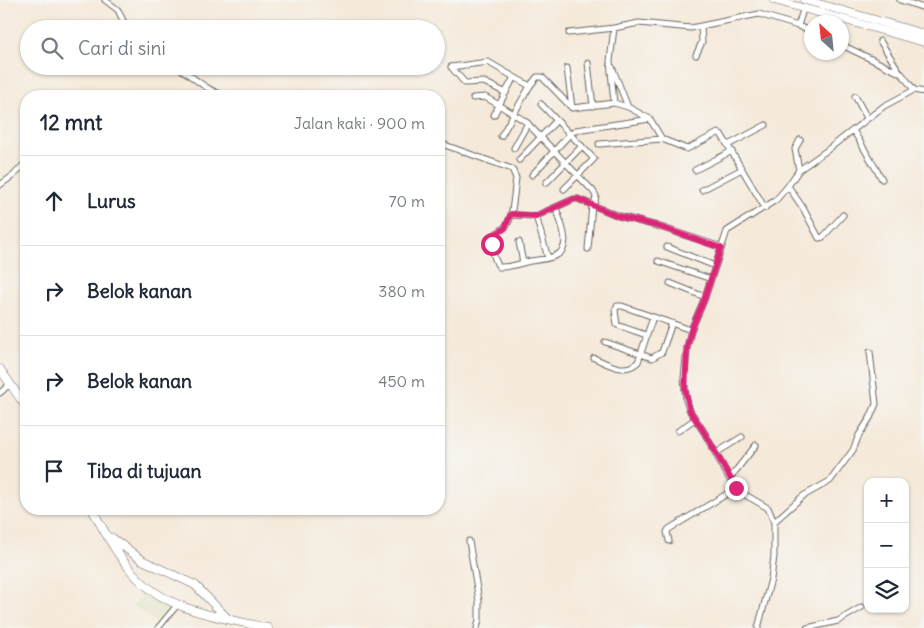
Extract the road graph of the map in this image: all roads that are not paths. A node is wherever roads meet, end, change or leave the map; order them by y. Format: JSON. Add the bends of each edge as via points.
{"nodes":[{"id":1,"x":105,"y":0,"type":"edge"},
{"id":2,"x":774,"y":0,"type":"edge"},
{"id":3,"x":805,"y":0,"type":"edge"},
{"id":4,"x":900,"y":0,"type":"edge"},
{"id":5,"x":924,"y":8,"type":"edge"},
{"id":6,"x":802,"y":13,"type":"dead end"},
{"id":7,"x":123,"y":20,"type":"edge"},
{"id":8,"x":701,"y":26,"type":"junction"},
{"id":9,"x":798,"y":26,"type":"junction"},
{"id":10,"x":614,"y":28,"type":"junction"},
{"id":11,"x":804,"y":29,"type":"edge"},
{"id":12,"x":569,"y":33,"type":"dead end"},
{"id":13,"x":924,"y":34,"type":"edge"},
{"id":14,"x":880,"y":41,"type":"dead end"},
{"id":15,"x":924,"y":42,"type":"edge"},
{"id":16,"x":849,"y":48,"type":"edge"},
{"id":17,"x":696,"y":55,"type":"dead end"},
{"id":18,"x":610,"y":62,"type":"junction"},
{"id":19,"x":588,"y":64,"type":"dead end"},
{"id":20,"x":567,"y":68,"type":"dead end"},
{"id":21,"x":902,"y":74,"type":"junction"},
{"id":22,"x":189,"y":75,"type":"edge"},
{"id":23,"x":514,"y":77,"type":"junction"},
{"id":24,"x":530,"y":86,"type":"junction"},
{"id":25,"x":210,"y":90,"type":"edge"},
{"id":26,"x":914,"y":90,"type":"junction"},
{"id":27,"x":924,"y":92,"type":"edge"},
{"id":28,"x":506,"y":93,"type":"junction"},
{"id":29,"x":855,"y":96,"type":"dead end"},
{"id":30,"x":473,"y":98,"type":"dead end"},
{"id":31,"x":614,"y":103,"type":"junction"},
{"id":32,"x":541,"y":104,"type":"dead end"},
{"id":33,"x":499,"y":105,"type":"junction"},
{"id":34,"x":593,"y":106,"type":"junction"},
{"id":35,"x":628,"y":107,"type":"junction"},
{"id":36,"x":572,"y":108,"type":"junction"},
{"id":37,"x":494,"y":114,"type":"dead end"},
{"id":38,"x":514,"y":114,"type":"junction"},
{"id":39,"x":867,"y":118,"type":"junction"},
{"id":40,"x":650,"y":119,"type":"junction"},
{"id":41,"x":556,"y":121,"type":"junction"},
{"id":42,"x":528,"y":123,"type":"junction"},
{"id":43,"x":766,"y":125,"type":"dead end"},
{"id":44,"x":853,"y":130,"type":"junction"},
{"id":45,"x":570,"y":134,"type":"junction"},
{"id":46,"x":500,"y":136,"type":"dead end"},
{"id":47,"x":541,"y":137,"type":"junction"},
{"id":48,"x":662,"y":139,"type":"junction"},
{"id":49,"x":800,"y":140,"type":"dead end"},
{"id":50,"x":600,"y":144,"type":"dead end"},
{"id":51,"x":445,"y":145,"type":"edge"},
{"id":52,"x":728,"y":145,"type":"junction"},
{"id":53,"x":582,"y":146,"type":"junction"},
{"id":54,"x":514,"y":148,"type":"dead end"},
{"id":55,"x":554,"y":151,"type":"junction"},
{"id":56,"x":732,"y":151,"type":"junction"},
{"id":57,"x":519,"y":160,"type":"dead end"},
{"id":58,"x":566,"y":164,"type":"junction"},
{"id":59,"x":20,"y":168,"type":"edge"},
{"id":60,"x":742,"y":169,"type":"junction"},
{"id":61,"x":695,"y":170,"type":"dead end"},
{"id":62,"x":799,"y":170,"type":"junction"},
{"id":63,"x":532,"y":175,"type":"dead end"},
{"id":64,"x":578,"y":176,"type":"junction"},
{"id":65,"x":882,"y":179,"type":"dead end"},
{"id":66,"x":546,"y":183,"type":"dead end"},
{"id":67,"x":0,"y":185,"type":"edge"},
{"id":68,"x":788,"y":186,"type":"junction"},
{"id":69,"x":564,"y":189,"type":"dead end"},
{"id":70,"x":702,"y":190,"type":"dead end"},
{"id":71,"x":593,"y":206,"type":"junction"},
{"id":72,"x":556,"y":208,"type":"junction"},
{"id":73,"x":765,"y":208,"type":"junction"},
{"id":74,"x":511,"y":214,"type":"junction"},
{"id":75,"x":536,"y":216,"type":"junction"},
{"id":76,"x":843,"y":216,"type":"dead end"},
{"id":77,"x":519,"y":242,"type":"dead end"},
{"id":78,"x":668,"y":247,"type":"dead end"},
{"id":79,"x":721,"y":248,"type":"junction"},
{"id":80,"x":588,"y":249,"type":"dead end"},
{"id":81,"x":548,"y":258,"type":"junction"},
{"id":82,"x":658,"y":261,"type":"dead end"},
{"id":83,"x":523,"y":263,"type":"junction"},
{"id":84,"x":715,"y":266,"type":"junction"},
{"id":85,"x":711,"y":279,"type":"junction"},
{"id":86,"x":670,"y":283,"type":"dead end"},
{"id":87,"x":706,"y":297,"type":"junction"},
{"id":88,"x":653,"y":317,"type":"junction"},
{"id":89,"x":672,"y":323,"type":"junction"},
{"id":90,"x":691,"y":330,"type":"junction"},
{"id":91,"x":646,"y":335,"type":"junction"},
{"id":92,"x":605,"y":342,"type":"dead end"},
{"id":93,"x":870,"y":352,"type":"dead end"},
{"id":94,"x":641,"y":354,"type":"junction"},
{"id":95,"x":594,"y":358,"type":"dead end"},
{"id":96,"x":0,"y":369,"type":"edge"},
{"id":97,"x":10,"y":384,"type":"junction"},
{"id":98,"x":0,"y":393,"type":"edge"},
{"id":99,"x":20,"y":398,"type":"edge"},
{"id":100,"x":695,"y":419,"type":"junction"},
{"id":101,"x":678,"y":431,"type":"dead end"},
{"id":102,"x":742,"y":437,"type":"dead end"},
{"id":103,"x":756,"y":445,"type":"dead end"},
{"id":104,"x":716,"y":453,"type":"junction"},
{"id":105,"x":730,"y":478,"type":"junction"},
{"id":106,"x":736,"y":488,"type":"junction"},
{"id":107,"x":95,"y":515,"type":"edge"},
{"id":108,"x":774,"y":522,"type":"junction"},
{"id":109,"x":106,"y":534,"type":"junction"},
{"id":110,"x":469,"y":541,"type":"dead end"},
{"id":111,"x":669,"y":541,"type":"dead end"},
{"id":112,"x":178,"y":604,"type":"junction"},
{"id":113,"x":862,"y":607,"type":"dead end"},
{"id":114,"x":228,"y":619,"type":"junction"},
{"id":115,"x":158,"y":628,"type":"edge"},
{"id":116,"x":268,"y":628,"type":"edge"},
{"id":117,"x":477,"y":628,"type":"edge"},
{"id":118,"x":758,"y":628,"type":"edge"},
{"id":119,"x":807,"y":628,"type":"edge"}],
"edges":[{"from":1,"to":7,"type":"street","via":[[118,10]]},
{"from":2,"to":15,"type":"highway"},
{"from":3,"to":13,"type":"highway"},
{"from":4,"to":5,"type":"street"},
{"from":6,"to":9,"type":"street"},
{"from":8,"to":9,"type":"street","via":[[755,14]]},
{"from":8,"to":10,"type":"street","via":[[640,23]]},
{"from":8,"to":17,"type":"street","via":[[702,42]]},
{"from":9,"to":11,"type":"street"},
{"from":10,"to":12,"type":"street"},
{"from":10,"to":18,"type":"street"},
{"from":14,"to":21,"type":"street"},
{"from":16,"to":21,"type":"street"},
{"from":18,"to":31,"type":"street"},
{"from":18,"to":35,"type":"street"},
{"from":19,"to":34,"type":"street"},
{"from":20,"to":36,"type":"street"},
{"from":21,"to":26,"type":"street"},
{"from":22,"to":25,"type":"street"},
{"from":23,"to":24,"type":"street"},
{"from":23,"to":28,"type":"street"},
{"from":23,"to":28,"type":"street","via":[[488,62],[450,67],[464,83],[484,82]]},
{"from":24,"to":36,"type":"street","via":[[537,77],[542,77]]},
{"from":24,"to":38,"type":"street"},
{"from":26,"to":27,"type":"street"},
{"from":26,"to":39,"type":"street"},
{"from":28,"to":33,"type":"street"},
{"from":29,"to":39,"type":"street"},
{"from":30,"to":33,"type":"street","via":[[485,97]]},
{"from":31,"to":34,"type":"street"},
{"from":31,"to":35,"type":"street"},
{"from":32,"to":41,"type":"street"},
{"from":33,"to":37,"type":"street"},
{"from":33,"to":38,"type":"street"},
{"from":34,"to":36,"type":"street"},
{"from":35,"to":40,"type":"street"},
{"from":38,"to":42,"type":"street"},
{"from":38,"to":46,"type":"street"},
{"from":39,"to":44,"type":"street"},
{"from":40,"to":45,"type":"street","via":[[583,128]]},
{"from":40,"to":48,"type":"street"},
{"from":41,"to":45,"type":"street"},
{"from":41,"to":47,"type":"street"},
{"from":42,"to":47,"type":"street"},
{"from":42,"to":54,"type":"street"},
{"from":43,"to":52,"type":"street"},
{"from":44,"to":62,"type":"street"},
{"from":44,"to":65,"type":"street"},
{"from":45,"to":53,"type":"street"},
{"from":45,"to":55,"type":"street"},
{"from":47,"to":55,"type":"street"},
{"from":47,"to":57,"type":"street"},
{"from":48,"to":50,"type":"street"},
{"from":48,"to":52,"type":"street","via":[[688,150],[720,133]]},
{"from":49,"to":62,"type":"street","via":[[795,149]]},
{"from":51,"to":74,"type":"street","via":[[512,169],[516,178]]},
{"from":52,"to":56,"type":"street"},
{"from":53,"to":58,"type":"street"},
{"from":53,"to":64,"type":"street","via":[[594,161]]},
{"from":55,"to":58,"type":"street"},
{"from":55,"to":63,"type":"street"},
{"from":56,"to":60,"type":"street"},
{"from":56,"to":61,"type":"street"},
{"from":58,"to":64,"type":"street"},
{"from":58,"to":66,"type":"street"},
{"from":59,"to":67,"type":"street"},
{"from":60,"to":70,"type":"street"},
{"from":60,"to":73,"type":"street"},
{"from":62,"to":68,"type":"street"},
{"from":64,"to":69,"type":"street"},
{"from":64,"to":71,"type":"street","via":[[596,194]]},
{"from":68,"to":73,"type":"street"},
{"from":68,"to":76,"type":"street","via":[[818,238],[823,237]]},
{"from":71,"to":72,"type":"street","via":[[574,199]]},
{"from":71,"to":79,"type":"street"},
{"from":71,"to":80,"type":"street"},
{"from":72,"to":75,"type":"street"},
{"from":72,"to":81,"type":"street","via":[[564,246],[562,252]]},
{"from":73,"to":79,"type":"street","via":[[729,229]]},
{"from":74,"to":75,"type":"street"},
{"from":74,"to":83,"type":"street","via":[[505,228],[493,237],[492,244],[497,263],[502,268]]},
{"from":75,"to":81,"type":"street"},
{"from":77,"to":83,"type":"street"},
{"from":78,"to":84,"type":"street"},
{"from":79,"to":84,"type":"street"},
{"from":81,"to":83,"type":"street"},
{"from":82,"to":85,"type":"street"},
{"from":84,"to":85,"type":"street"},
{"from":85,"to":87,"type":"street"},
{"from":86,"to":87,"type":"street"},
{"from":87,"to":90,"type":"street"},
{"from":88,"to":89,"type":"street"},
{"from":88,"to":91,"type":"street"},
{"from":88,"to":91,"type":"street","via":[[622,306],[616,308],[617,325]]},
{"from":89,"to":90,"type":"street"},
{"from":89,"to":94,"type":"street","via":[[662,352],[652,358]]},
{"from":90,"to":100,"type":"street","via":[[685,389]]},
{"from":91,"to":94,"type":"street"},
{"from":92,"to":94,"type":"street"},
{"from":93,"to":108,"type":"street","via":[[876,404],[853,450],[830,480],[803,496]]},
{"from":94,"to":95,"type":"street","via":[[636,364],[624,369]]},
{"from":96,"to":97,"type":"highway"},
{"from":97,"to":98,"type":"street"},
{"from":97,"to":99,"type":"highway"},
{"from":100,"to":101,"type":"street"},
{"from":100,"to":104,"type":"street"},
{"from":102,"to":104,"type":"street"},
{"from":103,"to":105,"type":"street"},
{"from":104,"to":105,"type":"street"},
{"from":105,"to":106,"type":"street"},
{"from":106,"to":108,"type":"street","via":[[768,508]]},
{"from":106,"to":111,"type":"street","via":[[669,529]]},
{"from":107,"to":109,"type":"highway"},
{"from":108,"to":118,"type":"street","via":[[771,579]]},
{"from":109,"to":112,"type":"highway","via":[[134,574],[147,586]]},
{"from":109,"to":114,"type":"highway","via":[[142,560],[195,585]]},
{"from":110,"to":117,"type":"street","via":[[478,601]]},
{"from":112,"to":114,"type":"highway"},
{"from":112,"to":115,"type":"street"},
{"from":113,"to":119,"type":"street","via":[[834,623]]},
{"from":114,"to":116,"type":"highway"}]}
